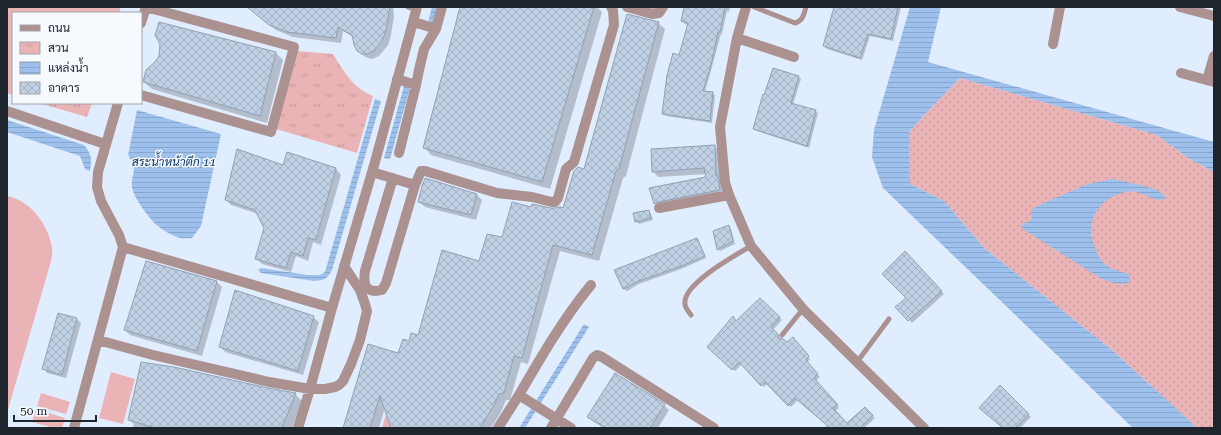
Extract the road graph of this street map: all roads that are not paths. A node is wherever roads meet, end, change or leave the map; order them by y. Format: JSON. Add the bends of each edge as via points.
{"nodes":[{"id":1,"x":146,"y":7,"type":"edge"},
{"id":2,"x":442,"y":7,"type":"edge"},
{"id":3,"x":611,"y":7,"type":"edge"},
{"id":4,"x":627,"y":7,"type":"edge"},
{"id":5,"x":663,"y":7,"type":"edge"},
{"id":6,"x":746,"y":7,"type":"edge"},
{"id":7,"x":754,"y":7,"type":"edge"},
{"id":8,"x":806,"y":7,"type":"edge"},
{"id":9,"x":1060,"y":7,"type":"edge"},
{"id":10,"x":1180,"y":7,"type":"edge"},
{"id":11,"x":414,"y":8,"type":"edge"},
{"id":12,"x":1214,"y":16,"type":"edge"},
{"id":13,"x":142,"y":20,"type":"edge"},
{"id":14,"x":414,"y":22,"type":"junction"},
{"id":15,"x":436,"y":29,"type":"junction"},
{"id":16,"x":737,"y":38,"type":"junction"},
{"id":17,"x":1053,"y":44,"type":"dead end"},
{"id":18,"x":794,"y":56,"type":"dead end"},
{"id":19,"x":1214,"y":56,"type":"edge"},
{"id":20,"x":1181,"y":73,"type":"dead end"},
{"id":21,"x":397,"y":79,"type":"junction"},
{"id":22,"x":1210,"y":81,"type":"edge"},
{"id":23,"x":416,"y":85,"type":"junction"},
{"id":24,"x":142,"y":95,"type":"edge"},
{"id":25,"x":118,"y":104,"type":"edge"},
{"id":26,"x":7,"y":111,"type":"edge"},
{"id":27,"x":106,"y":144,"type":"junction"},
{"id":28,"x":399,"y":153,"type":"dead end"},
{"id":29,"x":372,"y":172,"type":"junction"},
{"id":30,"x":393,"y":178,"type":"junction"},
{"id":31,"x":415,"y":185,"type":"junction"},
{"id":32,"x":728,"y":195,"type":"junction"},
{"id":33,"x":659,"y":208,"type":"dead end"},
{"id":34,"x":751,"y":246,"type":"junction"},
{"id":35,"x":123,"y":248,"type":"junction"},
{"id":36,"x":344,"y":266,"type":"junction"},
{"id":37,"x":591,"y":285,"type":"dead end"},
{"id":38,"x":332,"y":308,"type":"junction"},
{"id":39,"x":803,"y":309,"type":"junction"},
{"id":40,"x":691,"y":315,"type":"dead end"},
{"id":41,"x":889,"y":320,"type":"dead end"},
{"id":42,"x":782,"y":335,"type":"dead end"},
{"id":43,"x":98,"y":340,"type":"junction"},
{"id":44,"x":857,"y":362,"type":"junction"},
{"id":45,"x":310,"y":389,"type":"junction"},
{"id":46,"x":522,"y":397,"type":"junction"},
{"id":47,"x":557,"y":419,"type":"junction"},
{"id":48,"x":74,"y":428,"type":"edge"},
{"id":49,"x":298,"y":428,"type":"edge"},
{"id":50,"x":498,"y":428,"type":"edge"},
{"id":51,"x":551,"y":428,"type":"edge"},
{"id":52,"x":570,"y":428,"type":"edge"},
{"id":53,"x":714,"y":428,"type":"edge"},
{"id":54,"x":924,"y":428,"type":"edge"}],
"edges":[{"from":1,"to":13,"type":"street"},
{"from":1,"to":24,"type":"street","via":[[294,47],[271,132]]},
{"from":2,"to":15,"type":"street"},
{"from":3,"to":31,"type":"street","via":[[614,25],[574,162],[566,169],[555,202],[497,193],[425,171],[420,171]]},
{"from":4,"to":5,"type":"street","via":[[652,14],[659,13]]},
{"from":6,"to":16,"type":"street"},
{"from":7,"to":8,"type":"lane","via":[[795,23],[800,22]]},
{"from":9,"to":17,"type":"street"},
{"from":10,"to":12,"type":"street"},
{"from":11,"to":14,"type":"street"},
{"from":14,"to":15,"type":"street"},
{"from":14,"to":21,"type":"street"},
{"from":15,"to":23,"type":"street","via":[[424,49]]},
{"from":16,"to":18,"type":"street"},
{"from":16,"to":32,"type":"street","via":[[720,127]]},
{"from":19,"to":22,"type":"street"},
{"from":20,"to":22,"type":"street"},
{"from":21,"to":23,"type":"street"},
{"from":21,"to":29,"type":"street"},
{"from":23,"to":28,"type":"street"},
{"from":25,"to":27,"type":"street"},
{"from":26,"to":27,"type":"street"},
{"from":27,"to":35,"type":"street","via":[[98,172],[97,187]]},
{"from":29,"to":30,"type":"street"},
{"from":29,"to":36,"type":"street"},
{"from":30,"to":31,"type":"street"},
{"from":30,"to":31,"type":"street","via":[[363,279],[366,287],[372,291],[382,290],[386,283]]},
{"from":32,"to":33,"type":"street"},
{"from":32,"to":34,"type":"street"},
{"from":34,"to":39,"type":"street"},
{"from":34,"to":40,"type":"lane","via":[[708,273],[687,294],[685,306]]},
{"from":35,"to":38,"type":"street"},
{"from":35,"to":43,"type":"street"},
{"from":36,"to":38,"type":"street"},
{"from":36,"to":45,"type":"street","via":[[364,300],[366,311],[360,340],[346,377],[339,385],[325,389]]},
{"from":37,"to":46,"type":"street","via":[[563,323]]},
{"from":38,"to":45,"type":"street"},
{"from":39,"to":42,"type":"lane"},
{"from":39,"to":44,"type":"street"},
{"from":41,"to":44,"type":"lane"},
{"from":43,"to":45,"type":"street","via":[[269,382]]},
{"from":43,"to":48,"type":"street"},
{"from":44,"to":54,"type":"street"},
{"from":45,"to":49,"type":"street"},
{"from":46,"to":47,"type":"street"},
{"from":46,"to":50,"type":"street"},
{"from":47,"to":51,"type":"street"},
{"from":47,"to":52,"type":"street"},
{"from":47,"to":53,"type":"street","via":[[597,355]]}]}
